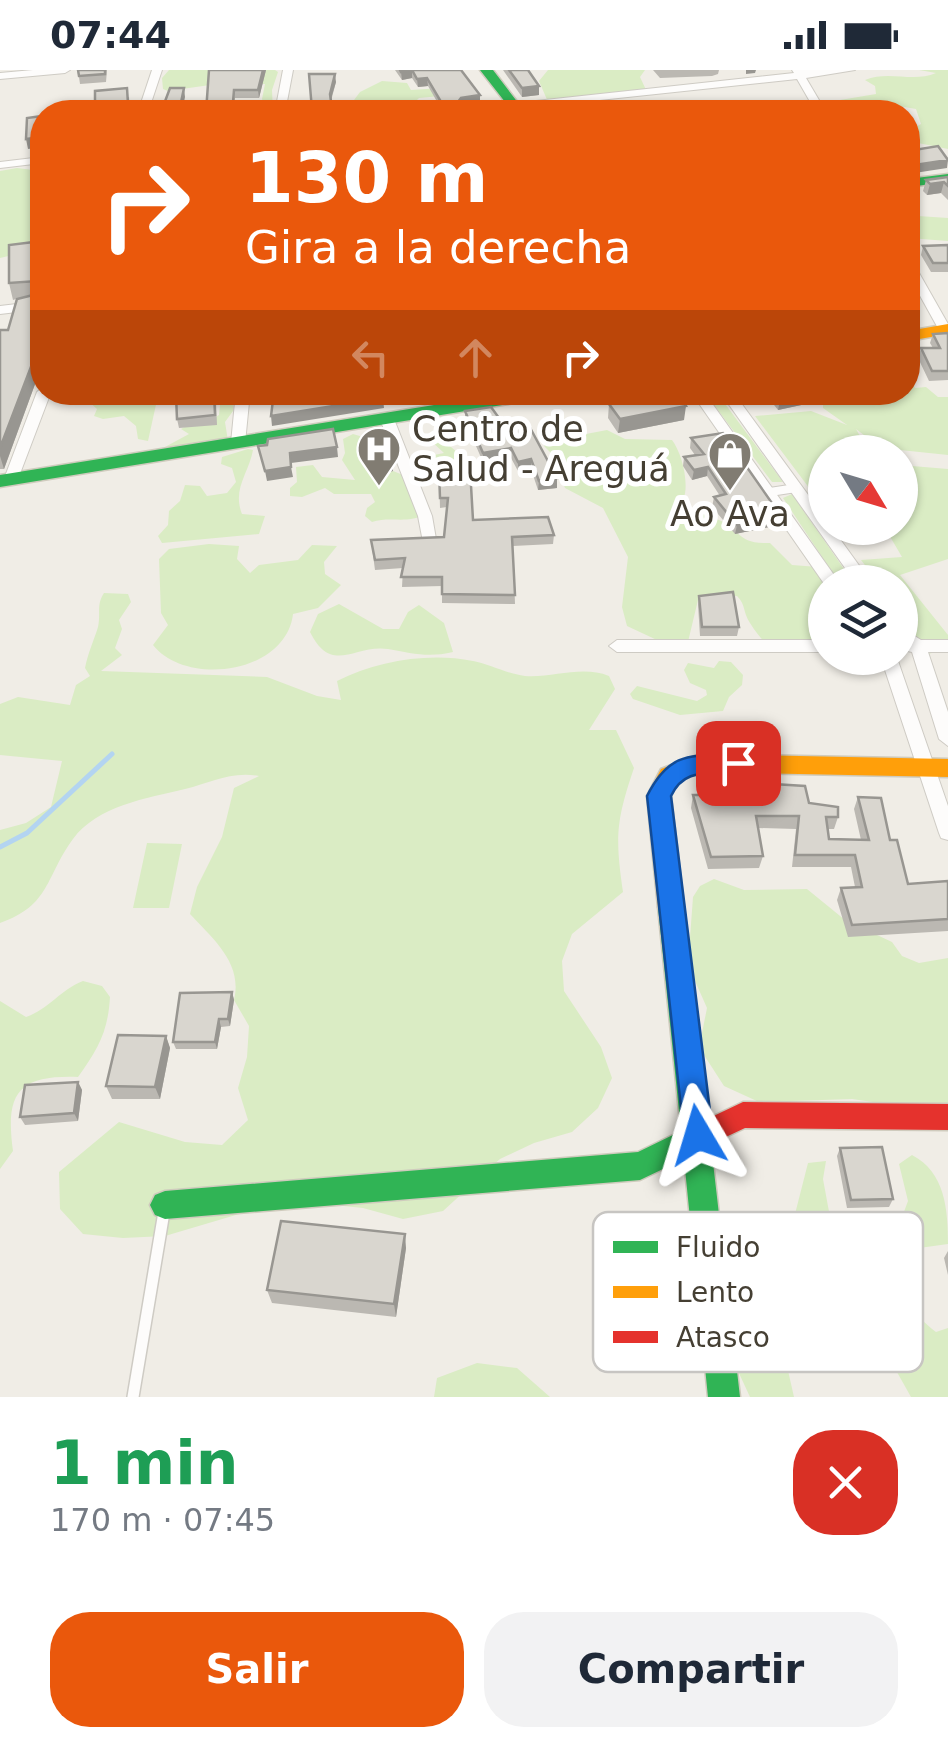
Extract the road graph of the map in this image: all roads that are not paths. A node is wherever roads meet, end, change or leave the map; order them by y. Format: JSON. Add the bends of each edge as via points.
{"nodes":[{"id":1,"x":65,"y":70,"type":"edge"},
{"id":2,"x":157,"y":70,"type":"edge"},
{"id":3,"x":288,"y":70,"type":"edge"},
{"id":4,"x":468,"y":70,"type":"edge"},
{"id":5,"x":486,"y":70,"type":"edge"},
{"id":6,"x":850,"y":70,"type":"edge"},
{"id":7,"x":798,"y":73,"type":"edge"},
{"id":8,"x":0,"y":76,"type":"edge"},
{"id":9,"x":147,"y":100,"type":"edge"},
{"id":10,"x":282,"y":100,"type":"edge"},
{"id":11,"x":497,"y":100,"type":"edge"},
{"id":12,"x":502,"y":100,"type":"edge"},
{"id":13,"x":586,"y":100,"type":"edge"},
{"id":14,"x":814,"y":100,"type":"edge"},
{"id":15,"x":30,"y":161,"type":"edge"},
{"id":16,"x":0,"y":165,"type":"edge"},
{"id":17,"x":948,"y":178,"type":"edge"},
{"id":18,"x":920,"y":182,"type":"edge"},
{"id":19,"x":920,"y":285,"type":"edge"},
{"id":20,"x":30,"y":306,"type":"edge"},
{"id":21,"x":0,"y":310,"type":"edge"},
{"id":22,"x":946,"y":330,"type":"edge"},
{"id":23,"x":920,"y":334,"type":"edge"},
{"id":24,"x":38,"y":405,"type":"edge"},
{"id":25,"x":241,"y":405,"type":"edge"},
{"id":26,"x":469,"y":405,"type":"edge"},
{"id":27,"x":706,"y":405,"type":"edge"},
{"id":28,"x":735,"y":405,"type":"edge"},
{"id":29,"x":387,"y":418,"type":"junction"},
{"id":30,"x":238,"y":442,"type":"junction"},
{"id":31,"x":5,"y":480,"type":"edge"},
{"id":32,"x":796,"y":488,"type":"junction"},
{"id":33,"x":770,"y":492,"type":"junction"},
{"id":34,"x":428,"y":539,"type":"edge"},
{"id":35,"x":819,"y":565,"type":"edge"},
{"id":36,"x":851,"y":565,"type":"edge"},
{"id":37,"x":616,"y":646,"type":"dead end"},
{"id":38,"x":808,"y":646,"type":"edge"},
{"id":39,"x":918,"y":646,"type":"edge"},
{"id":40,"x":948,"y":646,"type":"edge"},
{"id":41,"x":918,"y":667,"type":"edge"},
{"id":42,"x":897,"y":675,"type":"edge"},
{"id":43,"x":948,"y":739,"type":"edge"},
{"id":44,"x":938,"y":767,"type":"edge"},
{"id":45,"x":948,"y":833,"type":"edge"},
{"id":46,"x":948,"y":1117,"type":"edge"},
{"id":47,"x":698,"y":1135,"type":"junction"},
{"id":48,"x":165,"y":1205,"type":"joint"},
{"id":49,"x":706,"y":1212,"type":"edge"},
{"id":50,"x":722,"y":1372,"type":"edge"},
{"id":51,"x":133,"y":1397,"type":"edge"},
{"id":52,"x":724,"y":1397,"type":"edge"}],
"edges":[{"from":1,"to":8,"type":"street"},
{"from":2,"to":9,"type":"street"},
{"from":3,"to":10,"type":"street"},
{"from":4,"to":11,"type":"street"},
{"from":5,"to":12,"type":"street"},
{"from":6,"to":7,"type":"street"},
{"from":7,"to":13,"type":"street"},
{"from":7,"to":14,"type":"street"},
{"from":15,"to":16,"type":"street"},
{"from":17,"to":18,"type":"street"},
{"from":19,"to":22,"type":"street"},
{"from":20,"to":21,"type":"street"},
{"from":22,"to":23,"type":"street"},
{"from":24,"to":31,"type":"street"},
{"from":25,"to":30,"type":"street"},
{"from":26,"to":29,"type":"street"},
{"from":27,"to":33,"type":"street"},
{"from":28,"to":32,"type":"street"},
{"from":29,"to":30,"type":"street"},
{"from":29,"to":34,"type":"street"},
{"from":30,"to":31,"type":"street"},
{"from":32,"to":33,"type":"lane"},
{"from":32,"to":36,"type":"street"},
{"from":33,"to":35,"type":"street"},
{"from":37,"to":38,"type":"street"},
{"from":39,"to":40,"type":"street"},
{"from":41,"to":43,"type":"street"},
{"from":42,"to":44,"type":"street"},
{"from":44,"to":45,"type":"street"},
{"from":44,"to":47,"type":"street","via":[[700,762],[664,782],[658,810]]},
{"from":46,"to":47,"type":"street","via":[[743,1114]]},
{"from":47,"to":48,"type":"street","via":[[640,1166]]},
{"from":47,"to":49,"type":"street"},
{"from":48,"to":51,"type":"lane"},
{"from":50,"to":52,"type":"street"}]}
